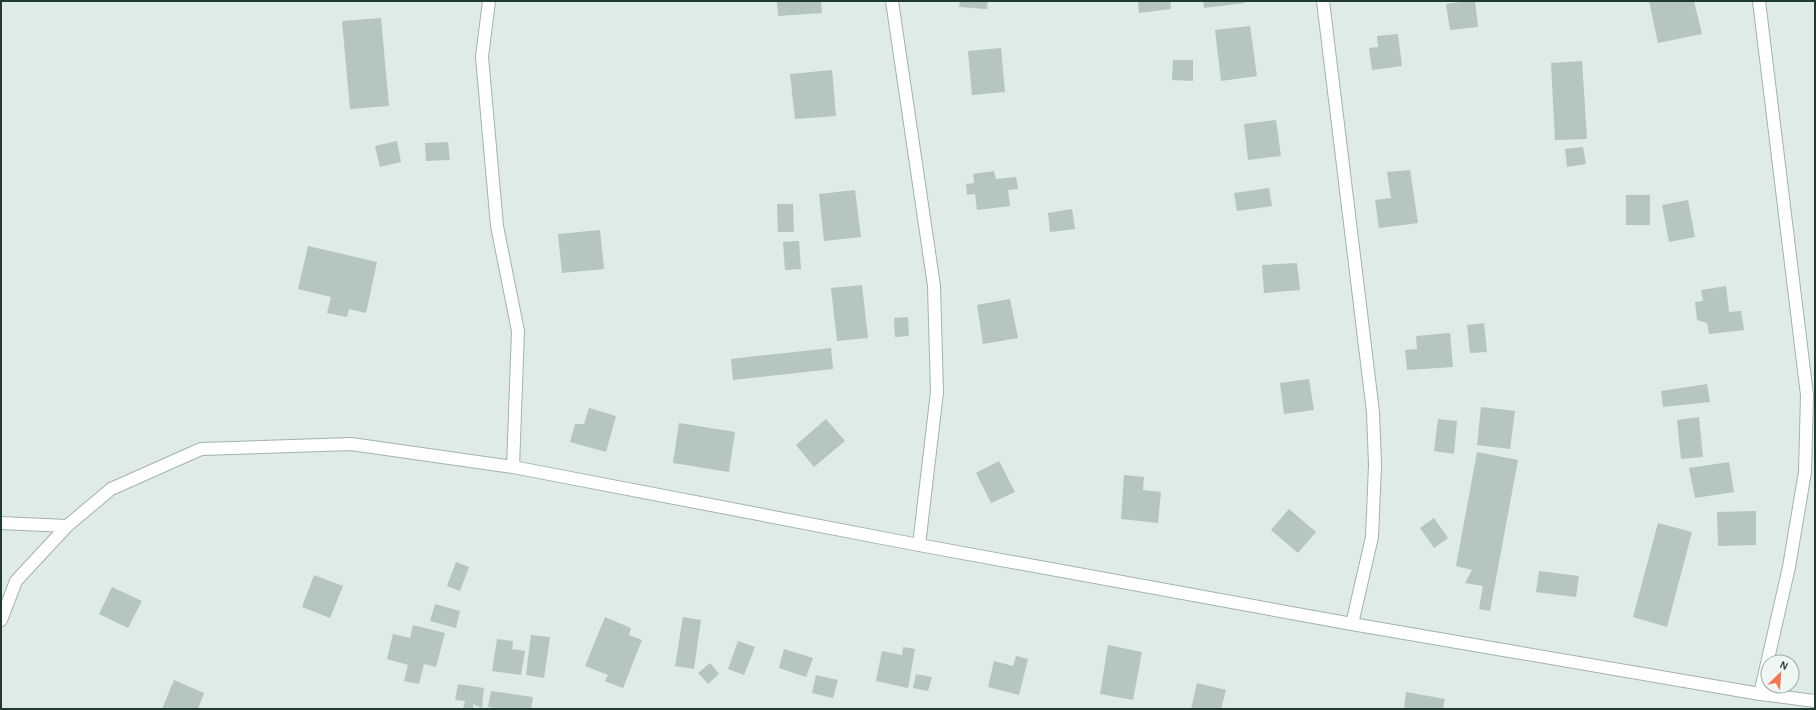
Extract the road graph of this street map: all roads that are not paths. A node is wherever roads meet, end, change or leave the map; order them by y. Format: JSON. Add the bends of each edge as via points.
{"nodes":[{"id":1,"x":489,"y":1,"type":"edge"},
{"id":2,"x":892,"y":1,"type":"edge"},
{"id":3,"x":1323,"y":1,"type":"edge"},
{"id":4,"x":1759,"y":1,"type":"edge"},
{"id":5,"x":513,"y":467,"type":"junction"},
{"id":6,"x":1,"y":523,"type":"edge"},
{"id":7,"x":67,"y":526,"type":"junction"},
{"id":8,"x":919,"y":545,"type":"junction"},
{"id":9,"x":1,"y":620,"type":"edge"},
{"id":10,"x":1352,"y":624,"type":"junction"},
{"id":11,"x":1769,"y":654,"type":"edge"},
{"id":12,"x":1760,"y":694,"type":"joint"},
{"id":13,"x":1815,"y":702,"type":"edge"}],
"edges":[{"from":1,"to":5,"type":"street","via":[[482,57],[483,72],[497,226],[518,331]]},
{"from":2,"to":8,"type":"street","via":[[934,286],[937,392]]},
{"from":3,"to":10,"type":"street","via":[[1373,412],[1375,465],[1372,537]]},
{"from":4,"to":11,"type":"street","via":[[1808,395],[1805,472],[1789,567]]},
{"from":5,"to":7,"type":"street","via":[[351,444],[201,449],[111,489]]},
{"from":5,"to":8,"type":"street"},
{"from":6,"to":7,"type":"street"},
{"from":7,"to":9,"type":"street","via":[[16,580]]},
{"from":8,"to":10,"type":"street"},
{"from":10,"to":12,"type":"street"},
{"from":12,"to":13,"type":"street"}]}
